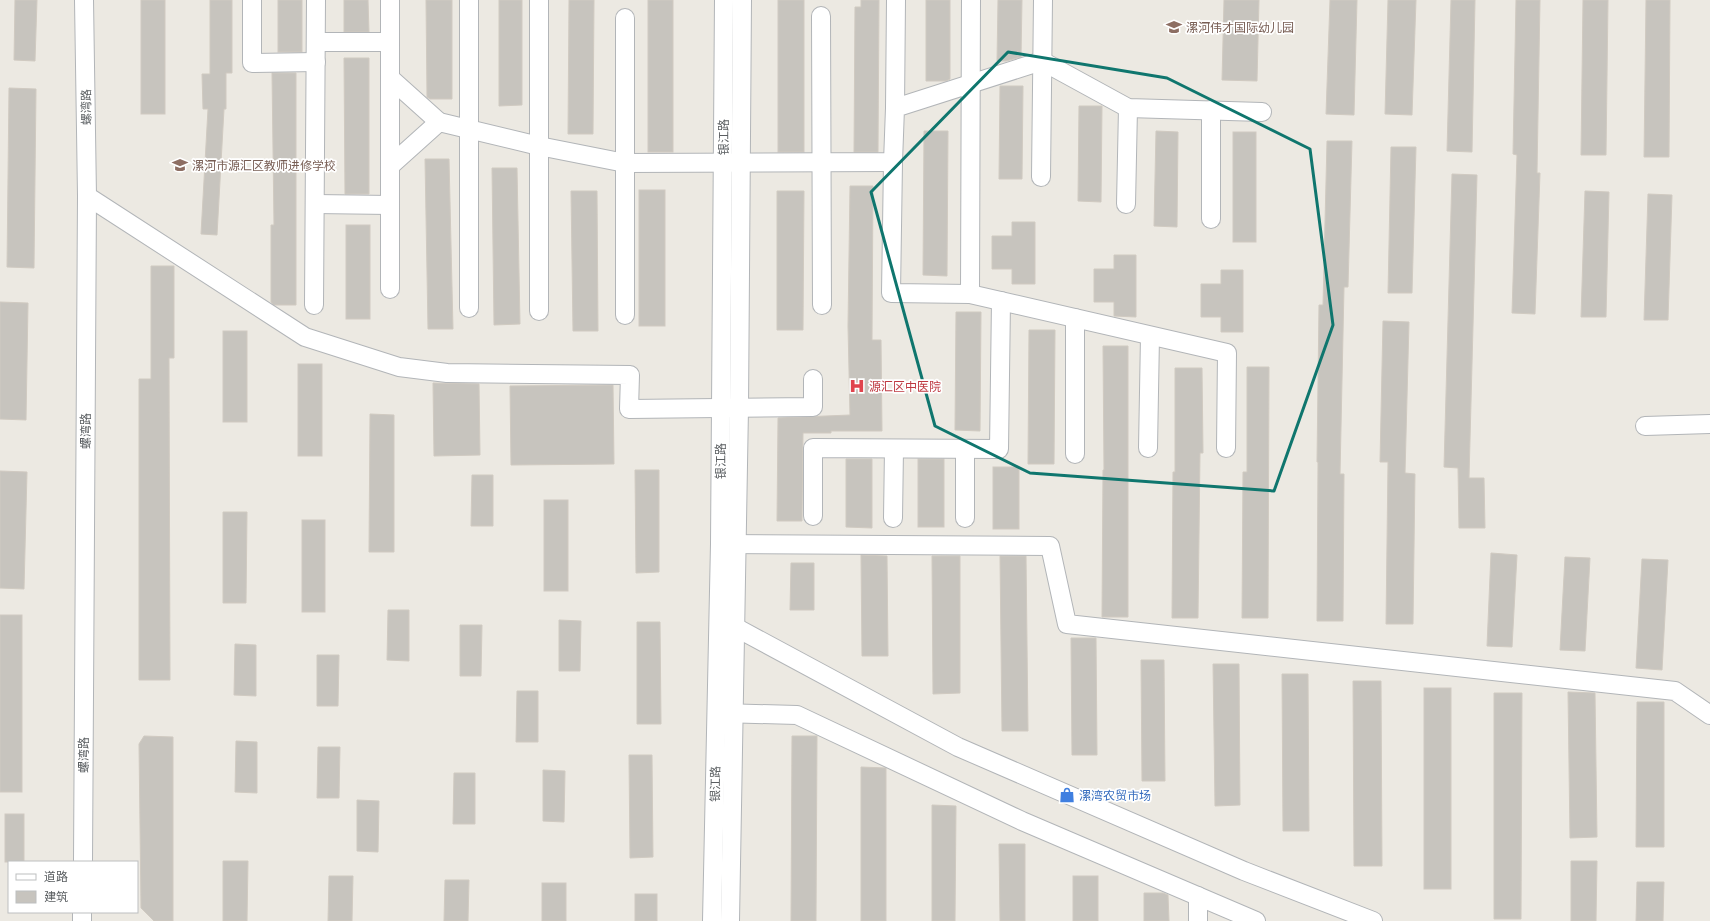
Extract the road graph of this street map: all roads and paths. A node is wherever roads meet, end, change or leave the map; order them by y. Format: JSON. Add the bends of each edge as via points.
{"nodes":[{"id":1,"x":84,"y":0,"type":"edge"},
{"id":2,"x":252,"y":0,"type":"edge"},
{"id":3,"x":316,"y":0,"type":"edge"},
{"id":4,"x":390,"y":0,"type":"edge"},
{"id":5,"x":469,"y":0,"type":"edge"},
{"id":6,"x":539,"y":0,"type":"edge"},
{"id":7,"x":724,"y":0,"type":"edge"},
{"id":8,"x":742,"y":0,"type":"edge"},
{"id":9,"x":896,"y":0,"type":"edge"},
{"id":10,"x":971,"y":0,"type":"edge"},
{"id":11,"x":1043,"y":0,"type":"edge"},
{"id":12,"x":821,"y":16,"type":"dead end"},
{"id":13,"x":625,"y":18,"type":"dead end"},
{"id":14,"x":316,"y":42,"type":"junction"},
{"id":15,"x":390,"y":42,"type":"junction"},
{"id":16,"x":1042,"y":61,"type":"junction"},
{"id":17,"x":316,"y":62,"type":"junction"},
{"id":18,"x":390,"y":78,"type":"junction"},
{"id":19,"x":970,"y":84,"type":"junction"},
{"id":20,"x":895,"y":108,"type":"junction"},
{"id":21,"x":1128,"y":108,"type":"junction"},
{"id":22,"x":1211,"y":110,"type":"junction"},
{"id":23,"x":1262,"y":112,"type":"dead end"},
{"id":24,"x":439,"y":122,"type":"junction"},
{"id":25,"x":469,"y":130,"type":"junction"},
{"id":26,"x":539,"y":146,"type":"junction"},
{"id":27,"x":893,"y":162,"type":"junction"},
{"id":28,"x":625,"y":163,"type":"junction"},
{"id":29,"x":722,"y":163,"type":"junction"},
{"id":30,"x":822,"y":163,"type":"junction"},
{"id":31,"x":741,"y":164,"type":"junction"},
{"id":32,"x":390,"y":166,"type":"junction"},
{"id":33,"x":1041,"y":178,"type":"dead end"},
{"id":34,"x":87,"y":196,"type":"junction"},
{"id":35,"x":314,"y":204,"type":"junction"},
{"id":36,"x":1126,"y":204,"type":"dead end"},
{"id":37,"x":390,"y":205,"type":"junction"},
{"id":38,"x":1211,"y":219,"type":"dead end"},
{"id":39,"x":390,"y":289,"type":"dead end"},
{"id":40,"x":970,"y":294,"type":"junction"},
{"id":41,"x":1001,"y":301,"type":"junction"},
{"id":42,"x":314,"y":305,"type":"dead end"},
{"id":43,"x":822,"y":305,"type":"dead end"},
{"id":44,"x":469,"y":308,"type":"dead end"},
{"id":45,"x":540,"y":311,"type":"dead end"},
{"id":46,"x":626,"y":315,"type":"dead end"},
{"id":47,"x":1075,"y":318,"type":"junction"},
{"id":48,"x":1150,"y":336,"type":"junction"},
{"id":49,"x":813,"y":378,"type":"dead end"},
{"id":50,"x":720,"y":408,"type":"junction"},
{"id":51,"x":739,"y":408,"type":"junction"},
{"id":52,"x":1710,"y":424,"type":"edge"},
{"id":53,"x":1645,"y":426,"type":"dead end"},
{"id":54,"x":1148,"y":448,"type":"dead end"},
{"id":55,"x":1226,"y":448,"type":"dead end"},
{"id":56,"x":894,"y":449,"type":"junction"},
{"id":57,"x":965,"y":449,"type":"junction"},
{"id":58,"x":1075,"y":454,"type":"dead end"},
{"id":59,"x":813,"y":516,"type":"dead end"},
{"id":60,"x":893,"y":518,"type":"dead end"},
{"id":61,"x":965,"y":518,"type":"dead end"},
{"id":62,"x":728,"y":543,"type":"junction"},
{"id":63,"x":736,"y":627,"type":"junction"},
{"id":64,"x":725,"y":713,"type":"junction"},
{"id":65,"x":1710,"y":715,"type":"edge"},
{"id":66,"x":83,"y":861,"type":"edge"},
{"id":67,"x":1198,"y":896,"type":"junction"},
{"id":68,"x":712,"y":921,"type":"edge"},
{"id":69,"x":730,"y":921,"type":"edge"},
{"id":70,"x":1198,"y":921,"type":"edge"},
{"id":71,"x":1256,"y":921,"type":"edge"},
{"id":72,"x":1373,"y":921,"type":"edge"}],
"edges":[{"from":1,"to":34,"type":"street","name":"螺湾路"},
{"from":2,"to":17,"type":"street","via":[[252,63]]},
{"from":3,"to":14,"type":"street"},
{"from":4,"to":15,"type":"street"},
{"from":5,"to":25,"type":"street"},
{"from":6,"to":26,"type":"street"},
{"from":7,"to":29,"type":"street","name":"银江路"},
{"from":8,"to":31,"type":"street","name":"银江路"},
{"from":9,"to":20,"type":"street"},
{"from":10,"to":19,"type":"street"},
{"from":11,"to":16,"type":"street"},
{"from":12,"to":30,"type":"street"},
{"from":13,"to":28,"type":"street"},
{"from":14,"to":15,"type":"street"},
{"from":14,"to":17,"type":"street"},
{"from":15,"to":18,"type":"street"},
{"from":16,"to":19,"type":"street"},
{"from":16,"to":21,"type":"street"},
{"from":16,"to":33,"type":"street"},
{"from":17,"to":35,"type":"street"},
{"from":18,"to":24,"type":"street"},
{"from":18,"to":32,"type":"street"},
{"from":19,"to":20,"type":"street"},
{"from":19,"to":40,"type":"street"},
{"from":20,"to":27,"type":"street"},
{"from":21,"to":22,"type":"street"},
{"from":21,"to":36,"type":"street"},
{"from":22,"to":23,"type":"street"},
{"from":22,"to":38,"type":"street"},
{"from":24,"to":25,"type":"street"},
{"from":24,"to":32,"type":"street"},
{"from":25,"to":26,"type":"street"},
{"from":25,"to":44,"type":"street"},
{"from":26,"to":28,"type":"street"},
{"from":26,"to":45,"type":"street"},
{"from":27,"to":30,"type":"street"},
{"from":27,"to":40,"type":"street","via":[[891,294]]},
{"from":28,"to":29,"type":"street"},
{"from":28,"to":46,"type":"street"},
{"from":29,"to":31,"type":"street"},
{"from":29,"to":50,"type":"street","name":"银江路"},
{"from":30,"to":31,"type":"street"},
{"from":30,"to":43,"type":"street"},
{"from":31,"to":51,"type":"street","name":"银江路"},
{"from":32,"to":37,"type":"street"},
{"from":34,"to":50,"type":"street","via":[[305,337],[398,367],[447,373],[630,375],[629,409]]},
{"from":34,"to":66,"type":"street","name":"螺湾路"},
{"from":35,"to":37,"type":"street"},
{"from":35,"to":42,"type":"street"},
{"from":37,"to":39,"type":"street"},
{"from":40,"to":41,"type":"street"},
{"from":41,"to":47,"type":"street"},
{"from":41,"to":57,"type":"street","via":[[999,449]]},
{"from":47,"to":48,"type":"street"},
{"from":47,"to":58,"type":"street"},
{"from":48,"to":54,"type":"street"},
{"from":48,"to":55,"type":"street","via":[[1226,353]]},
{"from":49,"to":51,"type":"street","via":[[813,407]]},
{"from":50,"to":51,"type":"street"},
{"from":50,"to":62,"type":"street","name":"银江路"},
{"from":51,"to":62,"type":"street","name":"银江路"},
{"from":52,"to":53,"type":"street"},
{"from":56,"to":57,"type":"street"},
{"from":56,"to":59,"type":"street","via":[[813,448]]},
{"from":56,"to":60,"type":"street"},
{"from":57,"to":61,"type":"street"},
{"from":62,"to":63,"type":"street","name":"银江路"},
{"from":62,"to":64,"type":"street","name":"银江路"},
{"from":62,"to":65,"type":"street","via":[[1050,546],[1067,624],[1675,691]]},
{"from":63,"to":64,"type":"street","name":"银江路"},
{"from":63,"to":72,"type":"street","via":[[958,747],[1244,871]]},
{"from":64,"to":67,"type":"street","via":[[797,715],[1022,821]]},
{"from":64,"to":68,"type":"street","name":"银江路"},
{"from":64,"to":69,"type":"street","name":"银江路"},
{"from":67,"to":70,"type":"street"},
{"from":67,"to":71,"type":"street"}]}
